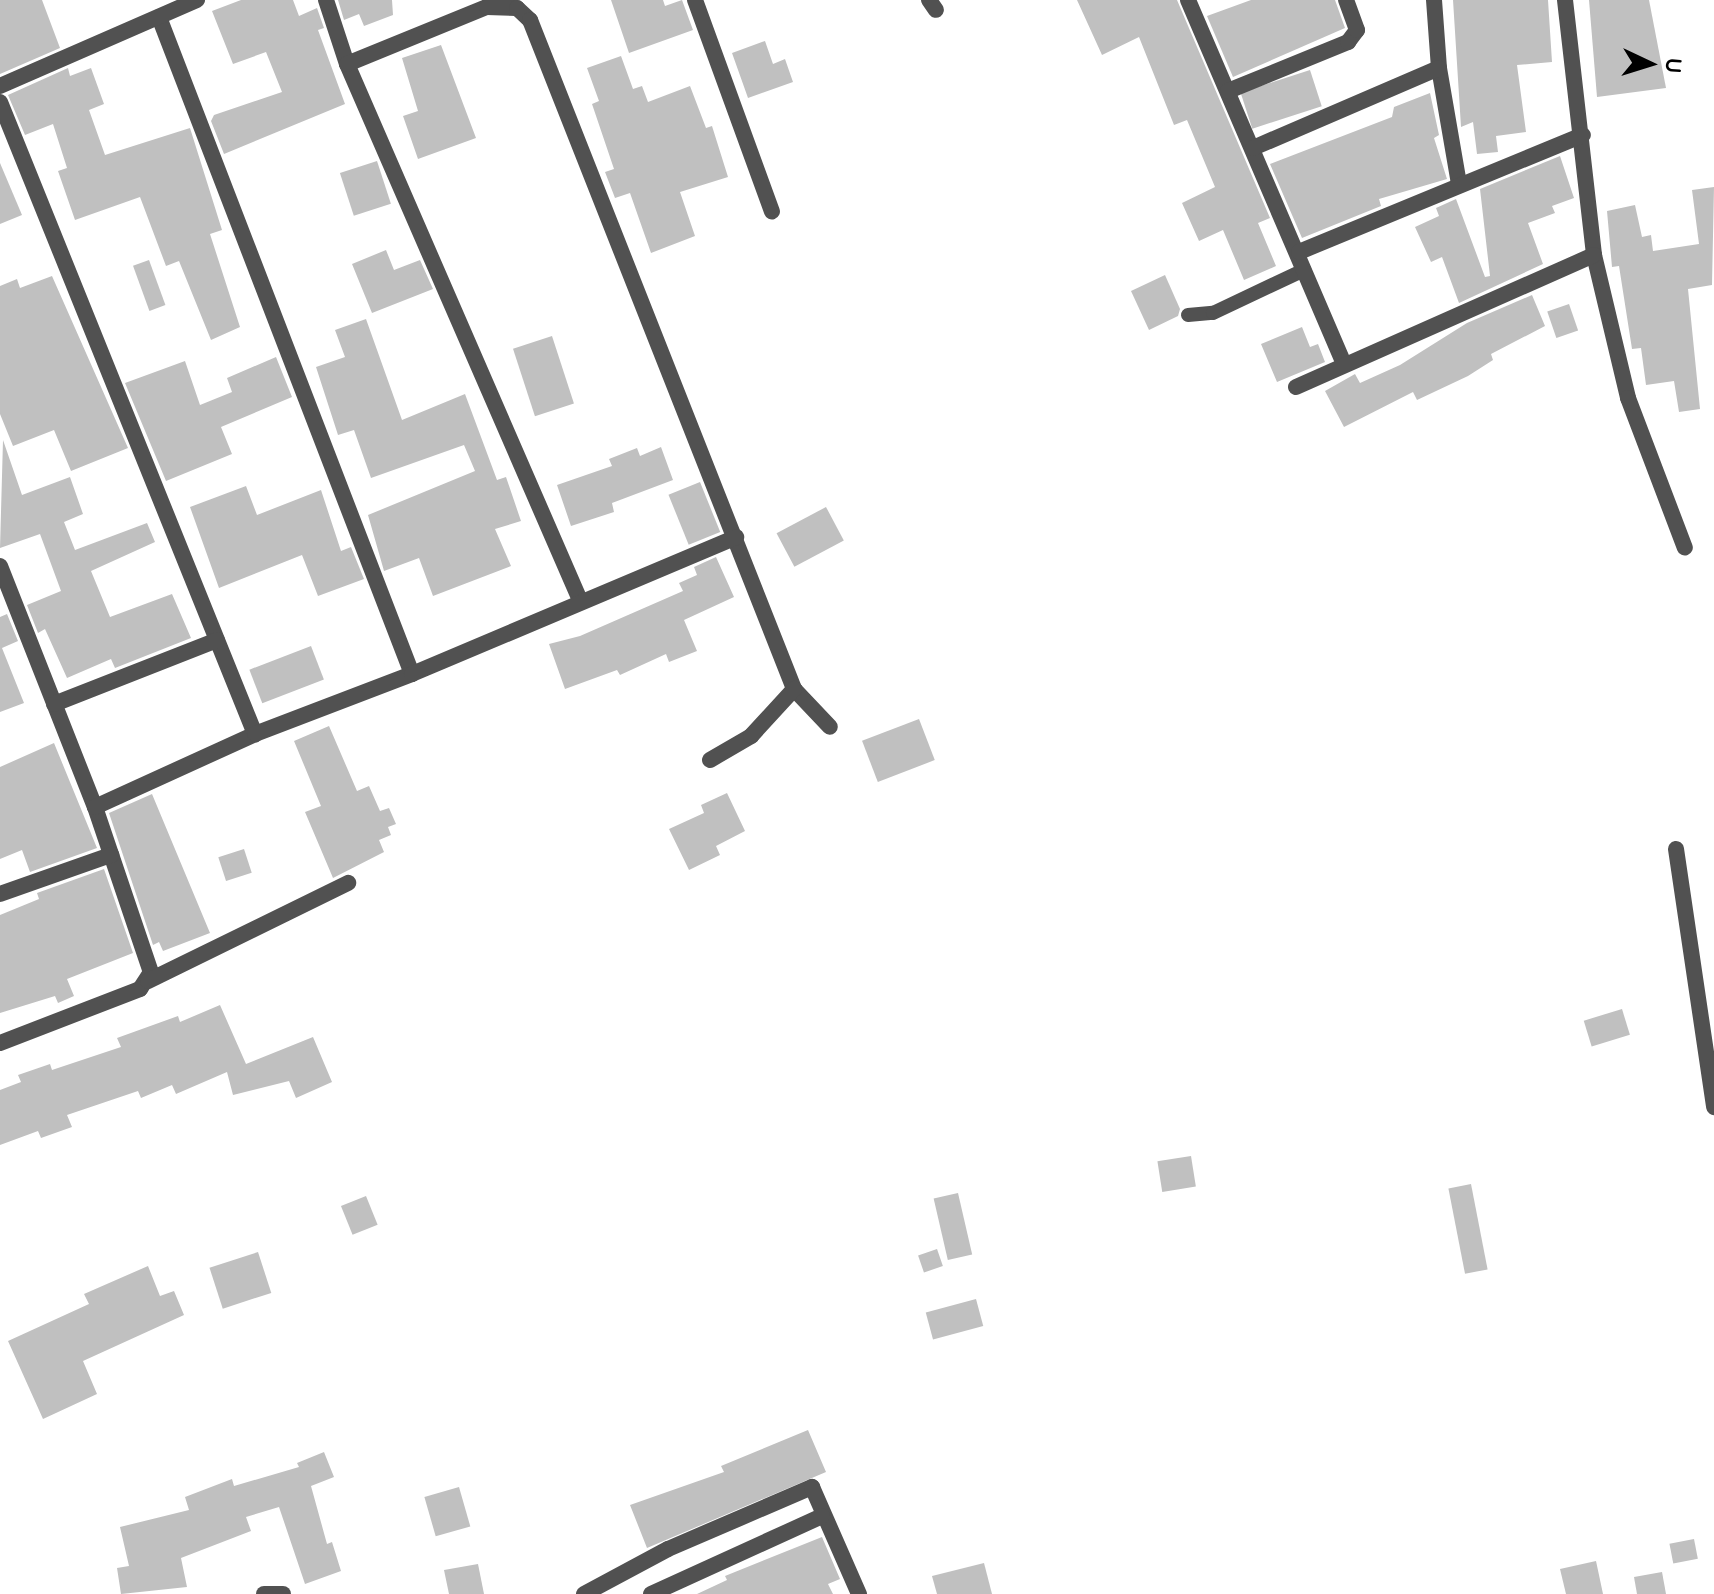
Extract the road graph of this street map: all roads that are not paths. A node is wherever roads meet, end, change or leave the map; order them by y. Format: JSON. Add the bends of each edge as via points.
{"nodes":[{"id":1,"x":197,"y":0,"type":"edge"},
{"id":2,"x":326,"y":0,"type":"edge"},
{"id":3,"x":695,"y":0,"type":"edge"},
{"id":4,"x":1346,"y":0,"type":"edge"},
{"id":5,"x":1434,"y":0,"type":"edge"},
{"id":6,"x":1565,"y":0,"type":"edge"},
{"id":7,"x":1195,"y":2,"type":"edge"},
{"id":8,"x":159,"y":17,"type":"junction"},
{"id":9,"x":347,"y":64,"type":"junction"},
{"id":10,"x":1439,"y":68,"type":"junction"},
{"id":11,"x":0,"y":86,"type":"edge"},
{"id":12,"x":1228,"y":91,"type":"junction"},
{"id":13,"x":0,"y":102,"type":"edge"},
{"id":14,"x":1583,"y":135,"type":"junction"},
{"id":15,"x":1253,"y":148,"type":"junction"},
{"id":16,"x":1459,"y":184,"type":"junction"},
{"id":17,"x":772,"y":211,"type":"dead end"},
{"id":18,"x":1299,"y":252,"type":"junction"},
{"id":19,"x":1594,"y":255,"type":"junction"},
{"id":20,"x":1304,"y":270,"type":"junction"},
{"id":21,"x":1188,"y":315,"type":"dead end"},
{"id":22,"x":1344,"y":364,"type":"junction"},
{"id":23,"x":1296,"y":387,"type":"dead end"},
{"id":24,"x":736,"y":537,"type":"junction"},
{"id":25,"x":1685,"y":548,"type":"dead end"},
{"id":26,"x":0,"y":566,"type":"edge"},
{"id":27,"x":580,"y":600,"type":"junction"},
{"id":28,"x":217,"y":640,"type":"junction"},
{"id":29,"x":412,"y":674,"type":"junction"},
{"id":30,"x":794,"y":689,"type":"junction"},
{"id":31,"x":54,"y":704,"type":"junction"},
{"id":32,"x":830,"y":727,"type":"dead end"},
{"id":33,"x":255,"y":734,"type":"junction"},
{"id":34,"x":710,"y":760,"type":"dead end"},
{"id":35,"x":95,"y":807,"type":"junction"},
{"id":36,"x":1676,"y":849,"type":"dead end"},
{"id":37,"x":111,"y":855,"type":"junction"},
{"id":38,"x":348,"y":883,"type":"dead end"},
{"id":39,"x":0,"y":894,"type":"edge"},
{"id":40,"x":148,"y":981,"type":"junction"},
{"id":41,"x":0,"y":1043,"type":"edge"},
{"id":42,"x":1714,"y":1107,"type":"edge"},
{"id":43,"x":822,"y":1516,"type":"junction"},
{"id":44,"x":264,"y":1594,"type":"edge"},
{"id":45,"x":283,"y":1594,"type":"edge"},
{"id":46,"x":584,"y":1594,"type":"edge"},
{"id":47,"x":651,"y":1594,"type":"edge"},
{"id":48,"x":859,"y":1594,"type":"edge"}],
"edges":[{"from":1,"to":8,"type":"street"},
{"from":2,"to":9,"type":"street"},
{"from":3,"to":17,"type":"street"},
{"from":4,"to":12,"type":"street","via":[[1357,30],[1348,42]]},
{"from":5,"to":10,"type":"street"},
{"from":6,"to":14,"type":"street"},
{"from":7,"to":12,"type":"street"},
{"from":8,"to":11,"type":"street"},
{"from":8,"to":29,"type":"street"},
{"from":9,"to":24,"type":"street","via":[[487,7],[517,8],[530,20]]},
{"from":9,"to":27,"type":"street"},
{"from":10,"to":15,"type":"street"},
{"from":10,"to":16,"type":"street"},
{"from":12,"to":15,"type":"street"},
{"from":13,"to":28,"type":"street"},
{"from":14,"to":16,"type":"street"},
{"from":14,"to":19,"type":"street"},
{"from":15,"to":18,"type":"street"},
{"from":16,"to":18,"type":"street"},
{"from":18,"to":20,"type":"street"},
{"from":19,"to":22,"type":"street"},
{"from":19,"to":25,"type":"street","via":[[1628,398]]},
{"from":20,"to":21,"type":"lane","via":[[1213,313]]},
{"from":20,"to":22,"type":"street"},
{"from":22,"to":23,"type":"street"},
{"from":24,"to":27,"type":"street"},
{"from":24,"to":30,"type":"street"},
{"from":26,"to":31,"type":"street"},
{"from":27,"to":29,"type":"street"},
{"from":28,"to":31,"type":"street"},
{"from":28,"to":33,"type":"street"},
{"from":29,"to":33,"type":"street"},
{"from":30,"to":32,"type":"street"},
{"from":30,"to":34,"type":"street","via":[[762,726]]},
{"from":31,"to":35,"type":"street"},
{"from":33,"to":35,"type":"street"},
{"from":35,"to":37,"type":"street"},
{"from":36,"to":42,"type":"street"},
{"from":37,"to":39,"type":"street"},
{"from":37,"to":40,"type":"street","via":[[151,972]]},
{"from":38,"to":40,"type":"street"},
{"from":40,"to":41,"type":"street"},
{"from":43,"to":46,"type":"street","via":[[812,1487],[668,1549]]},
{"from":43,"to":47,"type":"street"},
{"from":43,"to":48,"type":"street"},
{"from":44,"to":45,"type":"street"}]}
